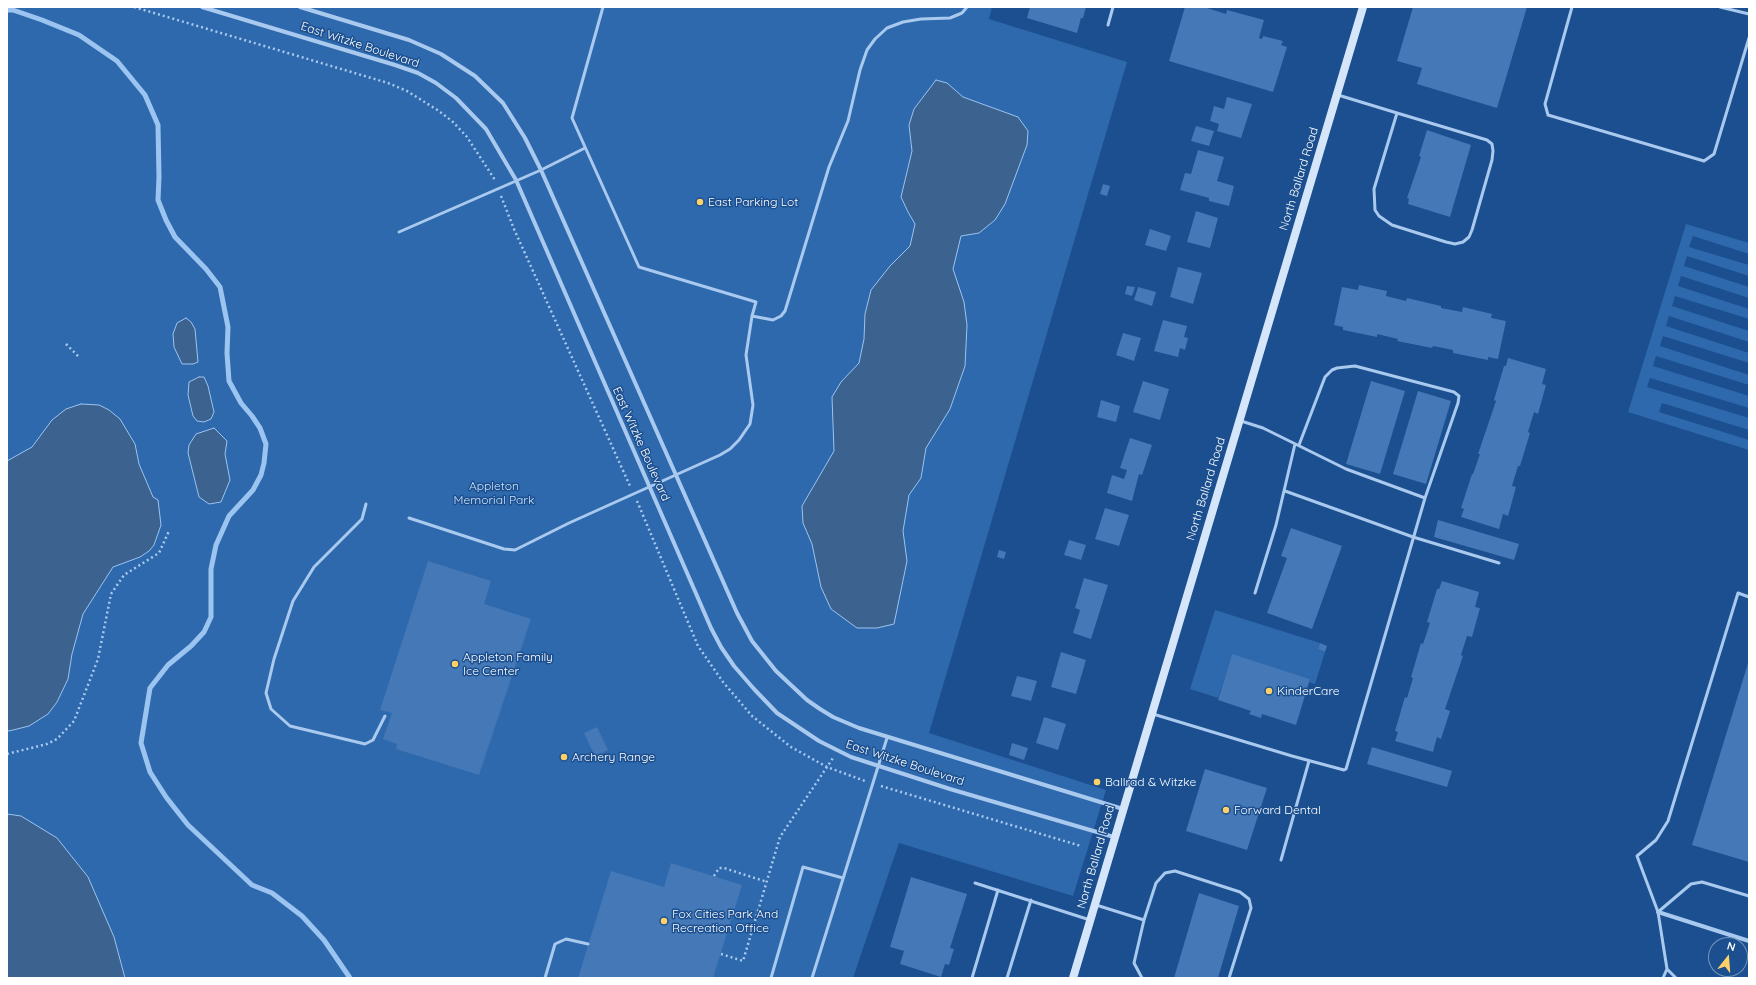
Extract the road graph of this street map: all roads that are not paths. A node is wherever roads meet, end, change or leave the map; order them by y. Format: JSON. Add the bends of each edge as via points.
{"nodes":[{"id":1,"x":202,"y":7,"type":"edge"},
{"id":2,"x":300,"y":7,"type":"edge"},
{"id":3,"x":603,"y":7,"type":"edge"},
{"id":4,"x":967,"y":7,"type":"edge"},
{"id":5,"x":1113,"y":7,"type":"edge"},
{"id":6,"x":1363,"y":7,"type":"edge"},
{"id":7,"x":1572,"y":7,"type":"edge"},
{"id":8,"x":1720,"y":7,"type":"edge"},
{"id":9,"x":1749,"y":14,"type":"edge"},
{"id":10,"x":1108,"y":25,"type":"dead end"},
{"id":11,"x":1749,"y":38,"type":"edge"},
{"id":12,"x":1336,"y":95,"type":"junction"},
{"id":13,"x":1397,"y":113,"type":"junction"},
{"id":14,"x":585,"y":148,"type":"junction"},
{"id":15,"x":541,"y":170,"type":"junction"},
{"id":16,"x":516,"y":180,"type":"junction"},
{"id":17,"x":399,"y":232,"type":"dead end"},
{"id":18,"x":752,"y":316,"type":"junction"},
{"id":19,"x":1239,"y":421,"type":"junction"},
{"id":20,"x":1297,"y":444,"type":"junction"},
{"id":21,"x":676,"y":476,"type":"junction"},
{"id":22,"x":650,"y":488,"type":"junction"},
{"id":23,"x":1285,"y":491,"type":"junction"},
{"id":24,"x":1424,"y":498,"type":"junction"},
{"id":25,"x":366,"y":504,"type":"dead end"},
{"id":26,"x":409,"y":518,"type":"dead end"},
{"id":27,"x":1413,"y":537,"type":"junction"},
{"id":28,"x":1499,"y":563,"type":"dead end"},
{"id":29,"x":1255,"y":593,"type":"dead end"},
{"id":30,"x":1749,"y":597,"type":"edge"},
{"id":31,"x":1151,"y":714,"type":"junction"},
{"id":32,"x":385,"y":716,"type":"dead end"},
{"id":33,"x":887,"y":738,"type":"junction"},
{"id":34,"x":1309,"y":761,"type":"junction"},
{"id":35,"x":877,"y":766,"type":"junction"},
{"id":36,"x":1123,"y":809,"type":"junction"},
{"id":37,"x":1114,"y":837,"type":"junction"},
{"id":38,"x":1281,"y":860,"type":"dead end"},
{"id":39,"x":843,"y":878,"type":"junction"},
{"id":40,"x":975,"y":882,"type":"dead end"},
{"id":41,"x":998,"y":890,"type":"junction"},
{"id":42,"x":1749,"y":896,"type":"edge"},
{"id":43,"x":1031,"y":900,"type":"junction"},
{"id":44,"x":1094,"y":905,"type":"junction"},
{"id":45,"x":1658,"y":912,"type":"junction"},
{"id":46,"x":1090,"y":920,"type":"junction"},
{"id":47,"x":1144,"y":920,"type":"junction"},
{"id":48,"x":1749,"y":941,"type":"edge"},
{"id":49,"x":588,"y":944,"type":"dead end"},
{"id":50,"x":1667,"y":969,"type":"junction"},
{"id":51,"x":545,"y":978,"type":"edge"},
{"id":52,"x":771,"y":978,"type":"edge"},
{"id":53,"x":812,"y":978,"type":"edge"},
{"id":54,"x":972,"y":978,"type":"edge"},
{"id":55,"x":1007,"y":978,"type":"edge"},
{"id":56,"x":1073,"y":978,"type":"edge"},
{"id":57,"x":1142,"y":978,"type":"edge"},
{"id":58,"x":1229,"y":978,"type":"edge"},
{"id":59,"x":1664,"y":978,"type":"edge"},
{"id":60,"x":1676,"y":978,"type":"edge"}],
"edges":[{"from":1,"to":16,"type":"street","name":"East Witzke Boulevard","via":[[418,73],[456,98],[486,128]]},
{"from":2,"to":15,"type":"street","name":"East Witzke Boulevard","via":[[409,40],[458,64],[503,103],[522,132]]},
{"from":3,"to":14,"type":"lane","via":[[572,118]]},
{"from":4,"to":18,"type":"lane","via":[[962,13],[950,18],[921,19],[887,28],[867,50],[848,121],[829,167],[785,311],[773,320]]},
{"from":5,"to":10,"type":"lane"},
{"from":6,"to":12,"type":"main road","name":"North Ballard Road"},
{"from":7,"to":11,"type":"lane","via":[[1544,104],[1548,115],[1704,161],[1714,154]]},
{"from":8,"to":9,"type":"lane"},
{"from":12,"to":13,"type":"lane"},
{"from":12,"to":19,"type":"main road","name":"North Ballard Road"},
{"from":13,"to":13,"type":"lane","via":[[1374,189],[1375,210],[1392,225],[1446,242],[1463,242],[1472,230],[1492,156],[1492,144],[1487,140]]},
{"from":14,"to":15,"type":"lane"},
{"from":14,"to":18,"type":"lane","via":[[639,267],[756,302]]},
{"from":15,"to":16,"type":"lane"},
{"from":15,"to":21,"type":"street","name":"East Witzke Boulevard"},
{"from":16,"to":17,"type":"lane"},
{"from":16,"to":22,"type":"street","name":"East Witzke Boulevard"},
{"from":18,"to":21,"type":"lane","via":[[746,355],[753,405],[750,424],[730,449]]},
{"from":19,"to":20,"type":"lane","via":[[1264,428]]},
{"from":19,"to":31,"type":"main road","name":"North Ballard Road"},
{"from":20,"to":23,"type":"lane"},
{"from":20,"to":24,"type":"lane","via":[[1346,469]]},
{"from":20,"to":24,"type":"lane","via":[[1325,376],[1337,368],[1355,366],[1454,392],[1459,396],[1458,403]]},
{"from":21,"to":22,"type":"lane"},
{"from":21,"to":33,"type":"street","name":"East Witzke Boulevard","via":[[737,613],[763,656],[790,685],[820,709],[833,717]]},
{"from":22,"to":26,"type":"lane","via":[[569,523],[516,550],[504,549]]},
{"from":22,"to":35,"type":"street","name":"East Witzke Boulevard","via":[[711,628],[734,666],[777,712],[808,735],[837,751]]},
{"from":23,"to":27,"type":"lane"},
{"from":23,"to":29,"type":"lane"},
{"from":24,"to":27,"type":"lane"},
{"from":25,"to":32,"type":"lane","via":[[362,519],[314,567],[293,601],[266,693],[271,709],[290,726],[365,744],[373,740]]},
{"from":27,"to":28,"type":"lane"},
{"from":27,"to":34,"type":"lane","via":[[1346,769]]},
{"from":30,"to":45,"type":"lane","via":[[1738,593],[1668,821],[1656,840],[1637,856]]},
{"from":31,"to":34,"type":"lane"},
{"from":31,"to":36,"type":"main road","name":"North Ballard Road"},
{"from":33,"to":35,"type":"lane"},
{"from":33,"to":36,"type":"street","name":"East Witzke Boulevard"},
{"from":34,"to":38,"type":"lane"},
{"from":35,"to":37,"type":"street","name":"East Witzke Boulevard"},
{"from":35,"to":39,"type":"lane"},
{"from":36,"to":37,"type":"main road","name":"North Ballard Road"},
{"from":37,"to":44,"type":"main road","name":"North Ballard Road"},
{"from":39,"to":52,"type":"lane","via":[[803,867]]},
{"from":39,"to":53,"type":"lane"},
{"from":40,"to":41,"type":"lane"},
{"from":41,"to":43,"type":"lane"},
{"from":41,"to":54,"type":"lane"},
{"from":42,"to":45,"type":"lane","via":[[1702,882],[1691,884]]},
{"from":43,"to":46,"type":"lane"},
{"from":43,"to":55,"type":"lane"},
{"from":44,"to":46,"type":"main road","name":"North Ballard Road"},
{"from":44,"to":47,"type":"lane"},
{"from":45,"to":48,"type":"street"},
{"from":45,"to":50,"type":"lane"},
{"from":46,"to":56,"type":"main road","name":"North Ballard Road"},
{"from":47,"to":57,"type":"lane","via":[[1134,963]]},
{"from":47,"to":58,"type":"lane","via":[[1156,883],[1165,873],[1175,871],[1240,892],[1248,899],[1251,908]]},
{"from":49,"to":51,"type":"lane","via":[[566,939],[555,944]]},
{"from":50,"to":59,"type":"lane"},
{"from":50,"to":60,"type":"lane"}]}
